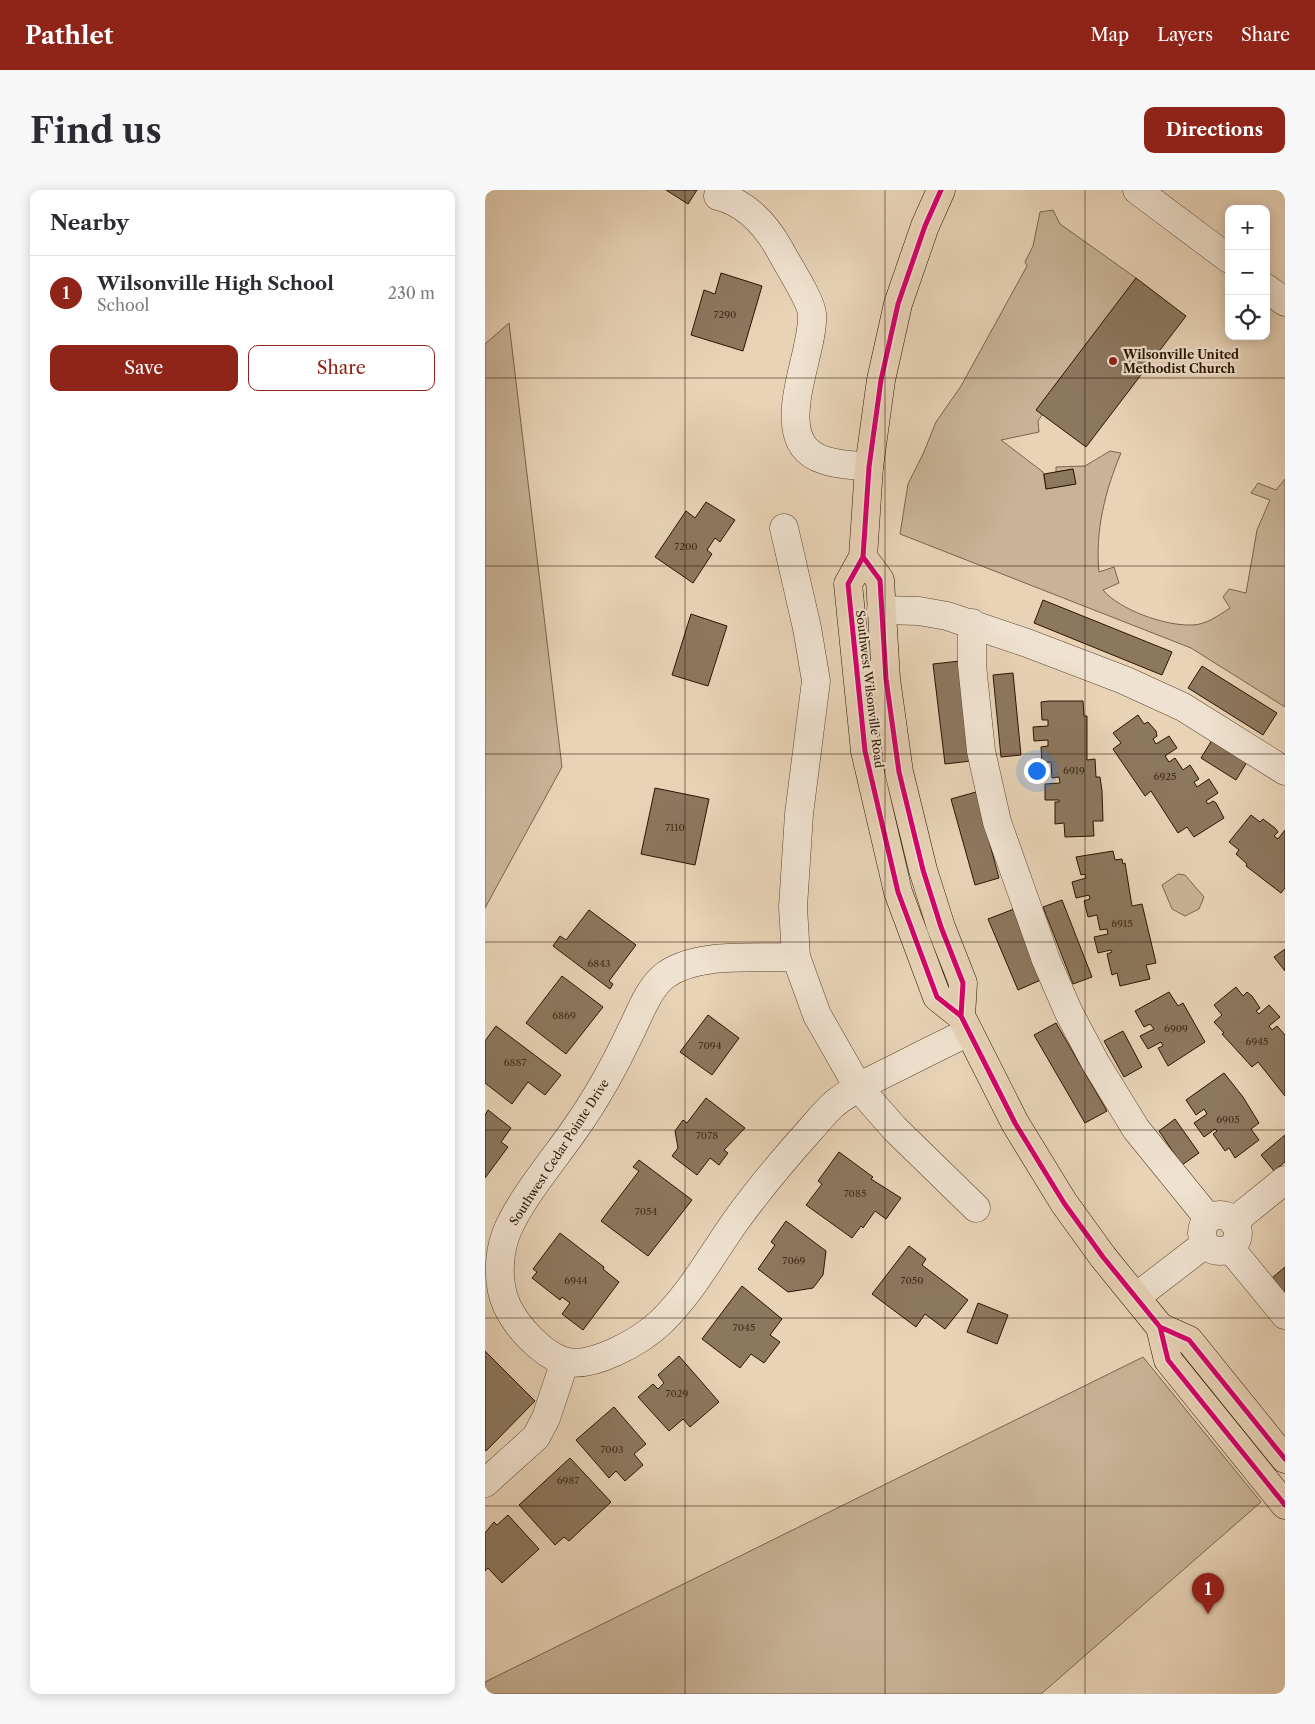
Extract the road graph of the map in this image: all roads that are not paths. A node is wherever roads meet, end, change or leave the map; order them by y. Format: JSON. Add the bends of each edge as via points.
{"nodes":[{"id":1,"x":941,"y":190,"type":"edge"},
{"id":2,"x":1137,"y":190,"type":"edge"},
{"id":3,"x":718,"y":196,"type":"dead end"},
{"id":4,"x":1225,"y":256,"type":"edge"},
{"id":5,"x":1270,"y":291,"type":"edge"},
{"id":6,"x":1285,"y":302,"type":"edge"},
{"id":7,"x":869,"y":466,"type":"junction"},
{"id":8,"x":784,"y":528,"type":"dead end"},
{"id":9,"x":863,"y":557,"type":"junction"},
{"id":10,"x":881,"y":610,"type":"junction"},
{"id":11,"x":972,"y":623,"type":"junction"},
{"id":12,"x":1285,"y":771,"type":"edge"},
{"id":13,"x":796,"y":958,"type":"junction"},
{"id":14,"x":965,"y":1024,"type":"junction"},
{"id":15,"x":858,"y":1087,"type":"junction"},
{"id":16,"x":1285,"y":1180,"type":"edge"},
{"id":17,"x":976,"y":1208,"type":"dead end"},
{"id":18,"x":1219,"y":1233,"type":"junction"},
{"id":19,"x":1136,"y":1297,"type":"junction"},
{"id":20,"x":1285,"y":1315,"type":"edge"},
{"id":21,"x":1160,"y":1327,"type":"junction"},
{"id":22,"x":565,"y":1361,"type":"junction"},
{"id":23,"x":1285,"y":1459,"type":"edge"},
{"id":24,"x":485,"y":1483,"type":"edge"},
{"id":25,"x":1285,"y":1505,"type":"edge"}],
"edges":[{"from":1,"to":7,"type":"main road","name":"Southwest Wilsonville Road","via":[[898,304],[881,380]]},
{"from":2,"to":4,"type":"street"},
{"from":3,"to":7,"type":"street","via":[[730,199],[751,212],[771,234],[812,312],[811,342],[796,393],[796,429],[805,448],[823,460]]},
{"from":5,"to":6,"type":"street"},
{"from":7,"to":9,"type":"main road","name":"Southwest Wilsonville Road"},
{"from":8,"to":13,"type":"street","via":[[816,681],[799,814],[793,907]]},
{"from":9,"to":10,"type":"main road","name":"Southwest Wilsonville Road","via":[[880,580]]},
{"from":9,"to":14,"type":"main road","name":"Southwest Wilsonville Road","via":[[848,584],[865,751],[879,817],[898,892],[937,997]]},
{"from":10,"to":11,"type":"street","via":[[928,613]]},
{"from":10,"to":14,"type":"main road","name":"Southwest Wilsonville Road","via":[[886,679],[899,772],[923,870],[963,982]]},
{"from":11,"to":12,"type":"street","via":[[1125,680],[1183,707]]},
{"from":11,"to":18,"type":"street","via":[[972,664],[981,752],[997,822],[1046,960],[1095,1062],[1136,1129]]},
{"from":13,"to":15,"type":"street","via":[[817,1015]]},
{"from":13,"to":22,"type":"street","name":"Southwest Cedar Pointe Drive","via":[[705,960],[682,966],[663,978],[649,995],[611,1072],[578,1126],[507,1232],[501,1254],[500,1279],[507,1305],[542,1348]]},
{"from":14,"to":15,"type":"street"},
{"from":14,"to":19,"type":"main road","name":"Southwest Wilsonville Road","via":[[1045,1174],[1090,1240]]},
{"from":15,"to":17,"type":"street","via":[[895,1129]]},
{"from":15,"to":22,"type":"street","via":[[833,1105],[787,1155],[700,1275],[659,1324],[623,1349],[595,1360]]},
{"from":16,"to":18,"type":"street"},
{"from":18,"to":19,"type":"street"},
{"from":18,"to":20,"type":"street"},
{"from":19,"to":21,"type":"main road","name":"Southwest Wilsonville Road"},
{"from":21,"to":23,"type":"main road","name":"Southwest Wilsonville Road","via":[[1189,1340]]},
{"from":21,"to":25,"type":"main road","name":"Southwest Wilsonville Road","via":[[1168,1360]]},
{"from":22,"to":24,"type":"street","via":[[546,1418],[536,1437]]}]}
